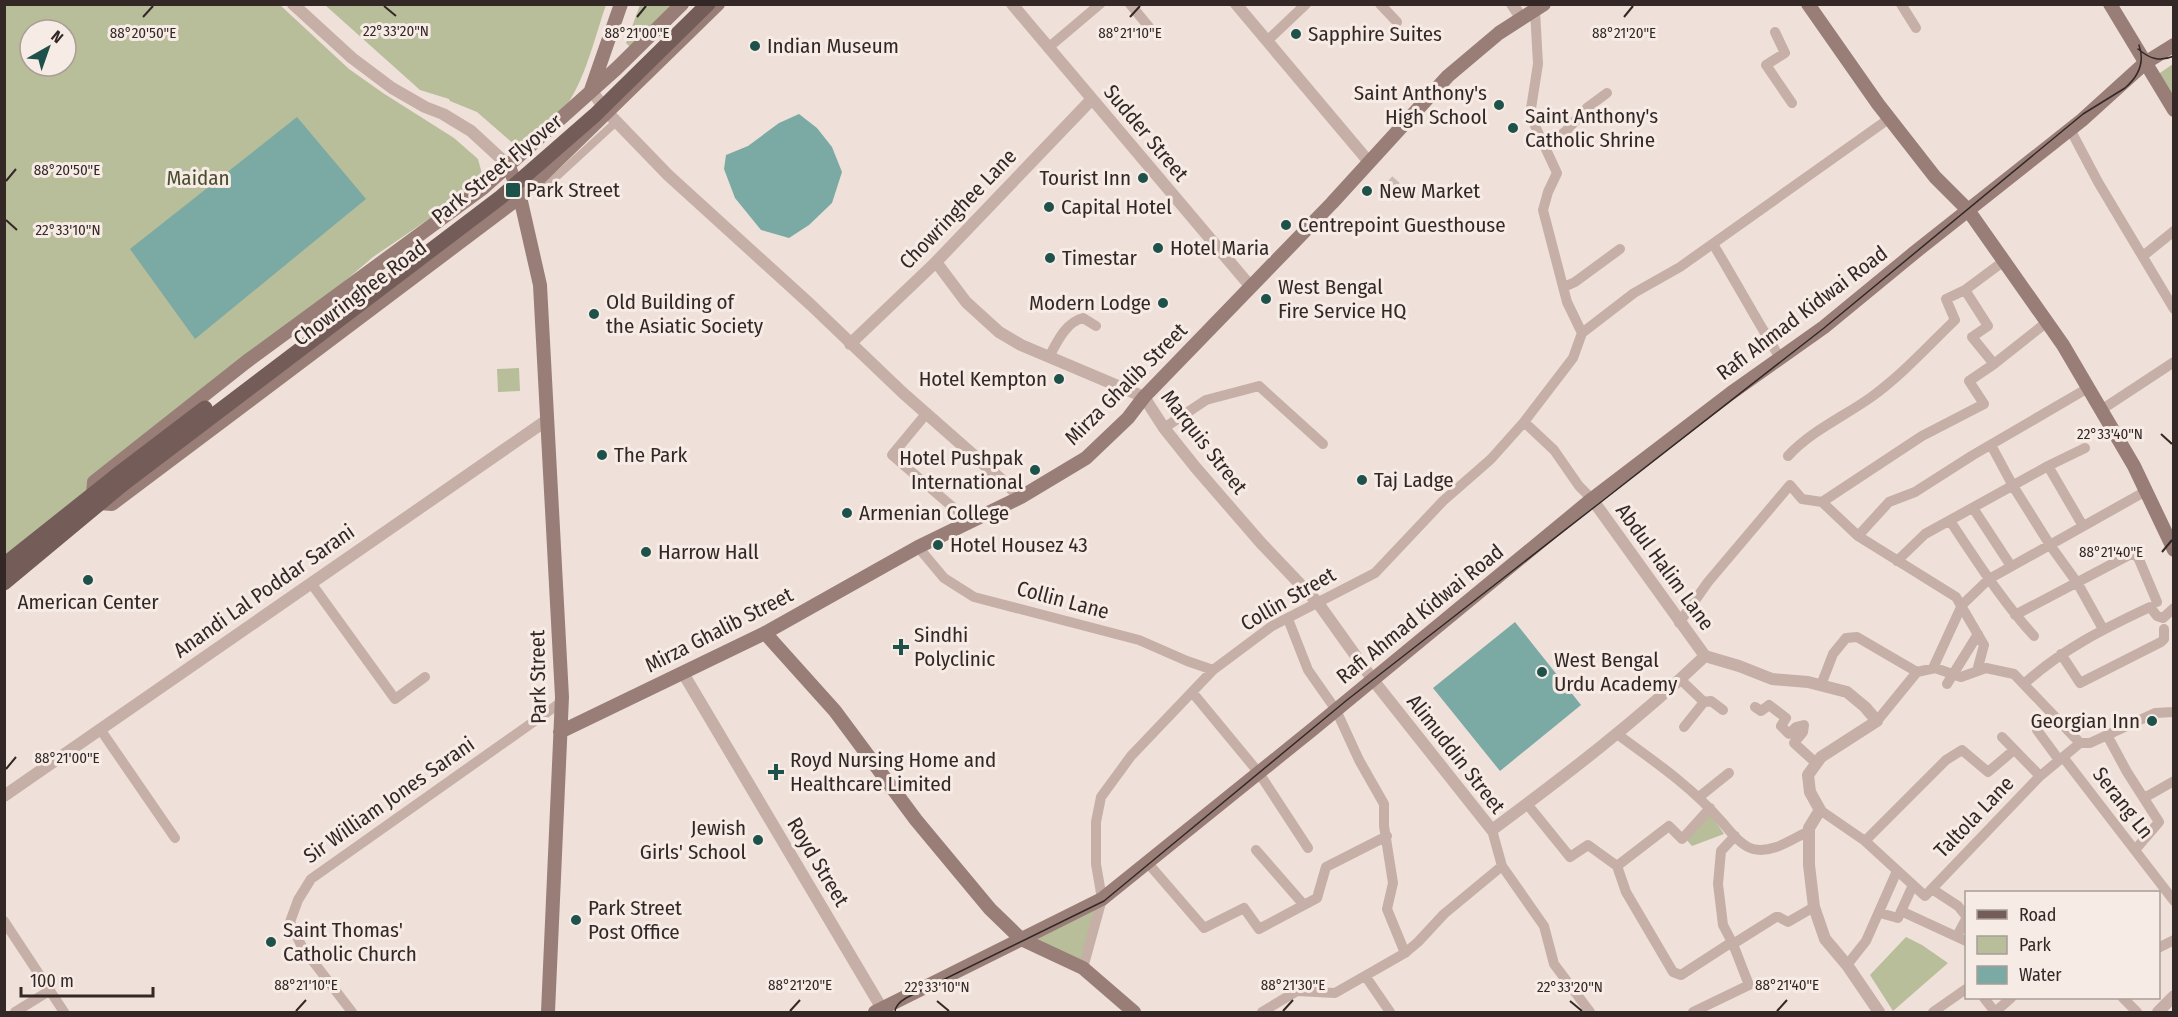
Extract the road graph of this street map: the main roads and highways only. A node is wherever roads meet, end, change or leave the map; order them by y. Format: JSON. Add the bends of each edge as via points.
{"nodes":[{"id":1,"x":621,"y":4,"type":"edge"},
{"id":2,"x":682,"y":4,"type":"edge"},
{"id":3,"x":693,"y":4,"type":"edge"},
{"id":4,"x":708,"y":4,"type":"edge"},
{"id":5,"x":718,"y":4,"type":"edge"},
{"id":6,"x":1808,"y":4,"type":"edge"},
{"id":7,"x":2110,"y":4,"type":"edge"},
{"id":8,"x":1540,"y":8,"type":"edge"},
{"id":9,"x":2174,"y":45,"type":"edge"},
{"id":10,"x":2145,"y":63,"type":"junction"},
{"id":11,"x":591,"y":90,"type":"junction"},
{"id":12,"x":2174,"y":110,"type":"edge"},
{"id":13,"x":508,"y":166,"type":"junction"},
{"id":14,"x":520,"y":198,"type":"junction"},
{"id":15,"x":1968,"y":210,"type":"junction"},
{"id":16,"x":317,"y":310,"type":"junction"},
{"id":17,"x":336,"y":338,"type":"junction"},
{"id":18,"x":120,"y":480,"type":"junction"},
{"id":19,"x":96,"y":498,"type":"junction"},
{"id":20,"x":2174,"y":550,"type":"edge"},
{"id":21,"x":4,"y":565,"type":"edge"},
{"id":22,"x":4,"y":583,"type":"edge"},
{"id":23,"x":765,"y":633,"type":"junction"},
{"id":24,"x":560,"y":732,"type":"junction"},
{"id":25,"x":1021,"y":939,"type":"junction"},
{"id":26,"x":880,"y":1011,"type":"edge"},
{"id":27,"x":548,"y":1012,"type":"edge"},
{"id":28,"x":1134,"y":1012,"type":"edge"}],
"edges":[{"from":1,"to":11,"type":"main road"},
{"from":2,"to":11,"type":"main road","name":"Chowringhee Road"},
{"from":3,"to":18,"type":"main road","name":"Park Street Flyover","bridge":true,"via":[[538,154],[495,190]]},
{"from":4,"to":18,"type":"main road","name":"Park Street Flyover","bridge":true,"via":[[595,115],[501,197]]},
{"from":5,"to":14,"type":"main road","name":"Chowringhee Road","via":[[612,117]]},
{"from":6,"to":15,"type":"main road","via":[[1878,104],[1935,177]]},
{"from":7,"to":10,"type":"main road"},
{"from":8,"to":23,"type":"main road","name":"Mirza Ghalib Street","via":[[1498,33],[1448,75],[1086,458],[1021,497],[918,547]]},
{"from":9,"to":10,"type":"main road","name":"Rafi Ahmad Kidwai Road"},
{"from":10,"to":12,"type":"main road"},
{"from":10,"to":15,"type":"main road","name":"Rafi Ahmad Kidwai Road","via":[[2082,120]]},
{"from":11,"to":13,"type":"main road","name":"Chowringhee Road"},
{"from":13,"to":14,"type":"main road","name":"Park Street"},
{"from":13,"to":16,"type":"main road","name":"Chowringhee Road"},
{"from":14,"to":17,"type":"main road","name":"Chowringhee Road"},
{"from":14,"to":24,"type":"main road","name":"Park Street","via":[[540,285],[562,696]]},
{"from":15,"to":20,"type":"main road","via":[[2063,345],[2146,490]]},
{"from":15,"to":25,"type":"main road","name":"Rafi Ahmad Kidwai Road","via":[[1824,327],[1592,499],[1102,899]]},
{"from":16,"to":17,"type":"main road","via":[[335,318]]},
{"from":16,"to":19,"type":"main road","name":"Chowringhee Road","via":[[94,482]]},
{"from":17,"to":19,"type":"main road","name":"Chowringhee Road","via":[[112,504]]},
{"from":18,"to":19,"type":"main road","name":"Park Street Flyover"},
{"from":19,"to":21,"type":"main road","name":"Chowringhee Road"},
{"from":19,"to":22,"type":"main road","name":"Chowringhee Road"},
{"from":23,"to":24,"type":"main road","name":"Mirza Ghalib Street"},
{"from":23,"to":25,"type":"main road","via":[[835,711],[982,900]]},
{"from":24,"to":27,"type":"main road","name":"Park Street"},
{"from":25,"to":26,"type":"main road","name":"Rafi Ahmad Kidwai Road"},
{"from":25,"to":28,"type":"main road","via":[[1083,968]]}]}
